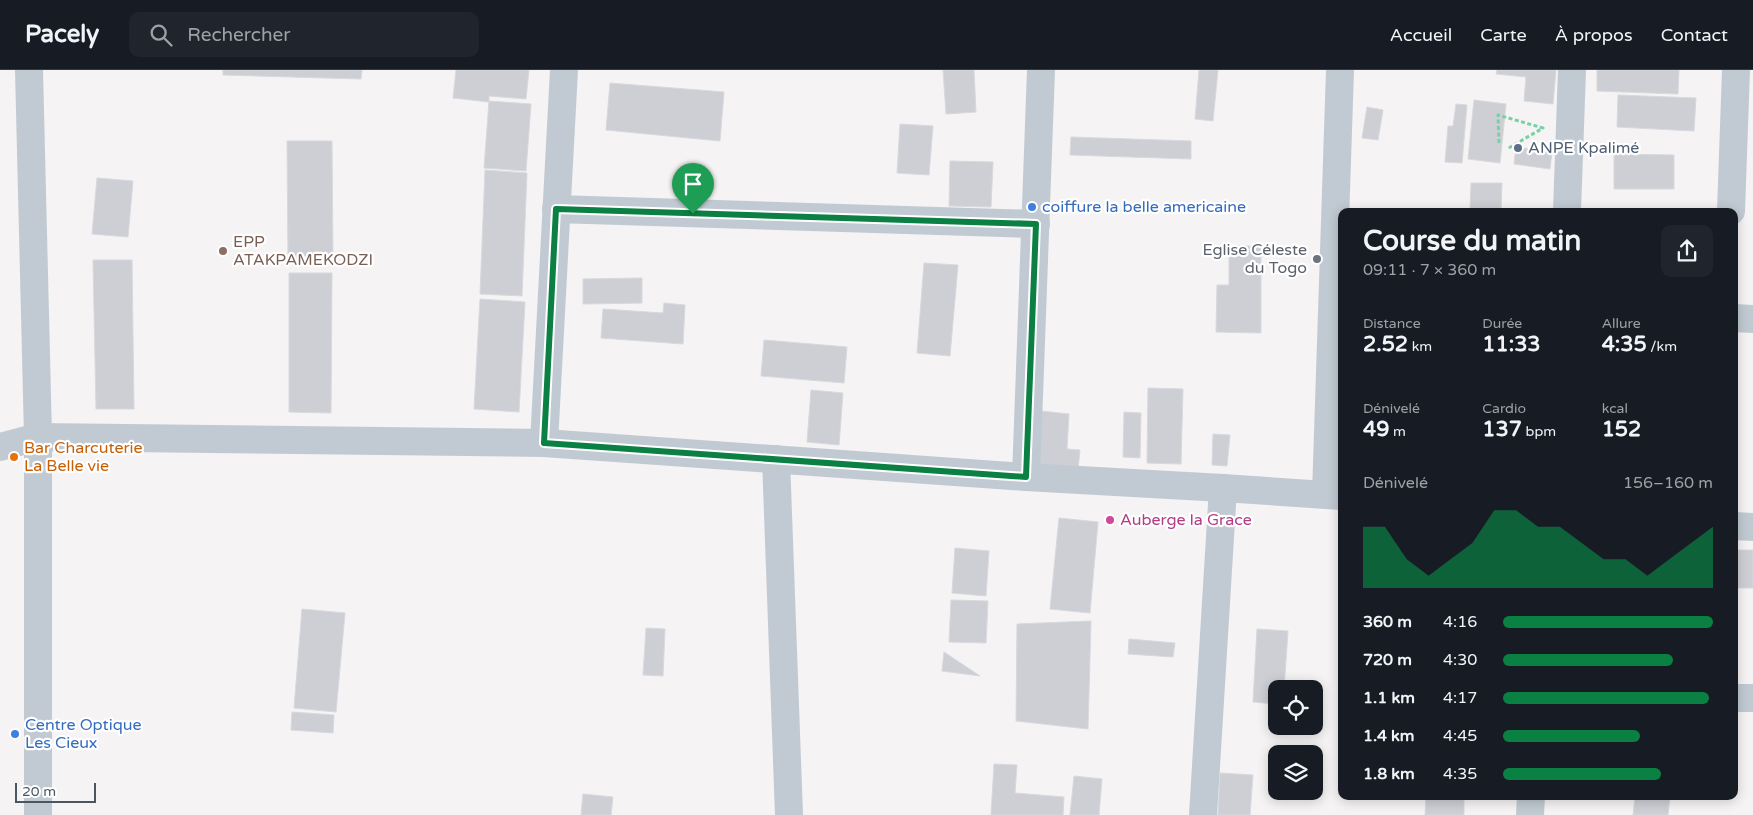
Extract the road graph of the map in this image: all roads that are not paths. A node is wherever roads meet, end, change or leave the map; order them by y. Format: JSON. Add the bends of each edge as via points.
{"nodes":[{"id":1,"x":29,"y":70,"type":"edge"},
{"id":2,"x":564,"y":70,"type":"edge"},
{"id":3,"x":1041,"y":70,"type":"edge"},
{"id":4,"x":1340,"y":70,"type":"edge"},
{"id":5,"x":1572,"y":70,"type":"edge"},
{"id":6,"x":1736,"y":70,"type":"edge"},
{"id":7,"x":1338,"y":208,"type":"edge"},
{"id":8,"x":1567,"y":208,"type":"edge"},
{"id":9,"x":1732,"y":208,"type":"edge"},
{"id":10,"x":556,"y":209,"type":"junction"},
{"id":11,"x":1338,"y":221,"type":"edge"},
{"id":12,"x":1036,"y":224,"type":"junction"},
{"id":13,"x":1337,"y":297,"type":"edge"},
{"id":14,"x":1738,"y":318,"type":"edge"},
{"id":15,"x":1753,"y":320,"type":"edge"},
{"id":16,"x":38,"y":437,"type":"junction"},
{"id":17,"x":544,"y":443,"type":"junction"},
{"id":18,"x":0,"y":447,"type":"edge"},
{"id":19,"x":776,"y":459,"type":"junction"},
{"id":20,"x":1026,"y":477,"type":"junction"},
{"id":21,"x":1224,"y":488,"type":"junction"},
{"id":22,"x":1334,"y":495,"type":"edge"},
{"id":23,"x":1738,"y":526,"type":"edge"},
{"id":24,"x":1753,"y":527,"type":"edge"},
{"id":25,"x":1738,"y":698,"type":"edge"},
{"id":26,"x":1753,"y":698,"type":"edge"},
{"id":27,"x":1531,"y":800,"type":"edge"},
{"id":28,"x":38,"y":815,"type":"edge"},
{"id":29,"x":789,"y":815,"type":"edge"},
{"id":30,"x":1203,"y":815,"type":"edge"},
{"id":31,"x":1530,"y":815,"type":"edge"}],
"edges":[{"from":1,"to":16,"type":"street"},
{"from":2,"to":10,"type":"street"},
{"from":3,"to":12,"type":"street"},
{"from":4,"to":7,"type":"street"},
{"from":5,"to":8,"type":"street"},
{"from":6,"to":9,"type":"street"},
{"from":10,"to":12,"type":"street"},
{"from":10,"to":17,"type":"street"},
{"from":11,"to":13,"type":"street"},
{"from":12,"to":20,"type":"street"},
{"from":13,"to":22,"type":"street"},
{"from":14,"to":15,"type":"street"},
{"from":16,"to":17,"type":"street"},
{"from":16,"to":18,"type":"street"},
{"from":16,"to":28,"type":"street"},
{"from":17,"to":19,"type":"street"},
{"from":19,"to":20,"type":"street"},
{"from":19,"to":29,"type":"street"},
{"from":20,"to":21,"type":"street"},
{"from":21,"to":22,"type":"street"},
{"from":21,"to":30,"type":"street"},
{"from":23,"to":24,"type":"street"},
{"from":25,"to":26,"type":"street"},
{"from":27,"to":31,"type":"street"}]}
